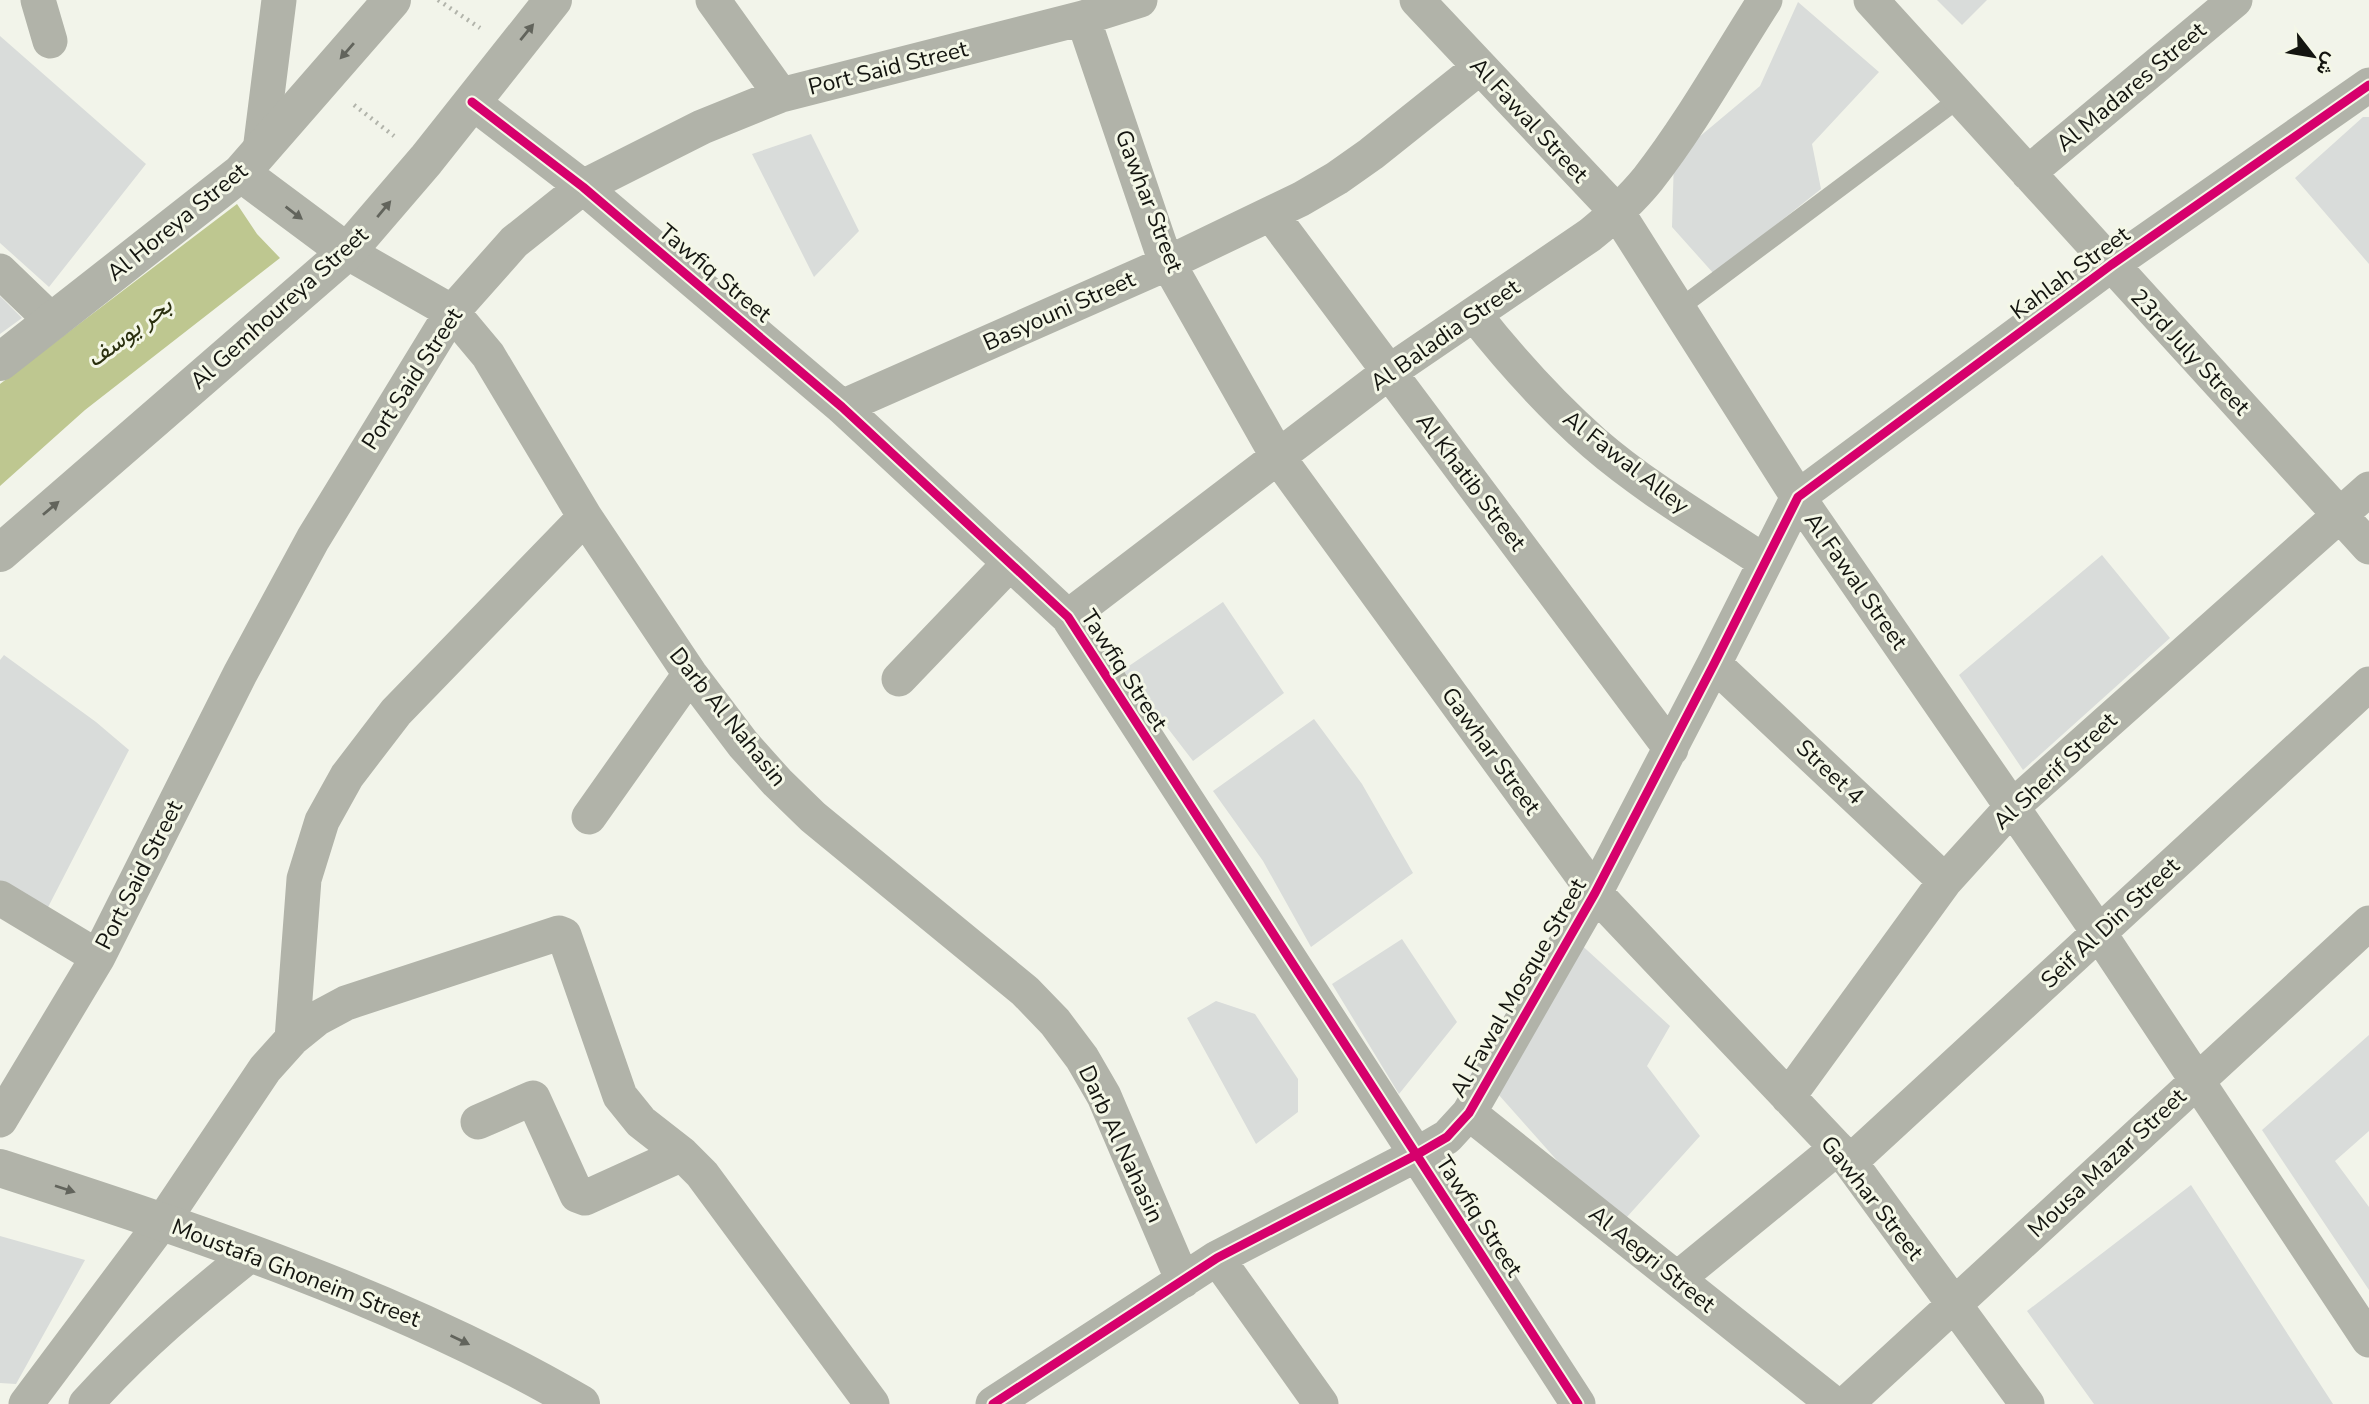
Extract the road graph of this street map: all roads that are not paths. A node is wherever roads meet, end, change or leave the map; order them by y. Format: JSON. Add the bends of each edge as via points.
{"nodes":[{"id":1,"x":38,"y":0,"type":"edge"},
{"id":2,"x":279,"y":0,"type":"edge"},
{"id":3,"x":392,"y":0,"type":"edge"},
{"id":4,"x":553,"y":0,"type":"edge"},
{"id":5,"x":713,"y":0,"type":"edge"},
{"id":6,"x":1140,"y":0,"type":"edge"},
{"id":7,"x":1417,"y":0,"type":"edge"},
{"id":8,"x":1765,"y":0,"type":"edge"},
{"id":9,"x":1871,"y":0,"type":"edge"},
{"id":10,"x":2235,"y":0,"type":"edge"},
{"id":11,"x":1043,"y":13,"type":"edge"},
{"id":12,"x":1083,"y":18,"type":"junction"},
{"id":13,"x":50,"y":41,"type":"dead end"},
{"id":14,"x":1480,"y":67,"type":"junction"},
{"id":15,"x":2369,"y":85,"type":"edge"},
{"id":16,"x":781,"y":95,"type":"junction"},
{"id":17,"x":1960,"y":98,"type":"junction"},
{"id":18,"x":472,"y":102,"type":"junction"},
{"id":19,"x":251,"y":162,"type":"junction"},
{"id":20,"x":2028,"y":173,"type":"junction"},
{"id":21,"x":583,"y":187,"type":"junction"},
{"id":22,"x":1617,"y":212,"type":"junction"},
{"id":23,"x":1271,"y":214,"type":"junction"},
{"id":24,"x":347,"y":252,"type":"junction"},
{"id":25,"x":1168,"y":262,"type":"junction"},
{"id":26,"x":2111,"y":265,"type":"junction"},
{"id":27,"x":0,"y":271,"type":"edge"},
{"id":28,"x":1678,"y":309,"type":"junction"},
{"id":29,"x":452,"y":312,"type":"junction"},
{"id":30,"x":1474,"y":314,"type":"junction"},
{"id":31,"x":53,"y":322,"type":"junction"},
{"id":32,"x":0,"y":362,"type":"edge"},
{"id":33,"x":1389,"y":372,"type":"junction"},
{"id":34,"x":842,"y":407,"type":"junction"},
{"id":35,"x":1278,"y":457,"type":"junction"},
{"id":36,"x":2369,"y":489,"type":"edge"},
{"id":37,"x":1798,"y":497,"type":"junction"},
{"id":38,"x":2340,"y":515,"type":"junction"},
{"id":39,"x":585,"y":517,"type":"junction"},
{"id":40,"x":2369,"y":547,"type":"edge"},
{"id":41,"x":0,"y":553,"type":"edge"},
{"id":42,"x":1765,"y":562,"type":"junction"},
{"id":43,"x":1010,"y":563,"type":"junction"},
{"id":44,"x":1068,"y":617,"type":"junction"},
{"id":45,"x":1714,"y":664,"type":"junction"},
{"id":46,"x":690,"y":674,"type":"junction"},
{"id":47,"x":900,"y":679,"type":"dead end"},
{"id":48,"x":2369,"y":684,"type":"edge"},
{"id":49,"x":1671,"y":749,"type":"junction"},
{"id":50,"x":2012,"y":807,"type":"junction"},
{"id":51,"x":589,"y":817,"type":"dead end"},
{"id":52,"x":1945,"y":881,"type":"junction"},
{"id":53,"x":1595,"y":893,"type":"junction"},
{"id":54,"x":0,"y":898,"type":"edge"},
{"id":55,"x":2369,"y":923,"type":"edge"},
{"id":56,"x":2099,"y":933,"type":"junction"},
{"id":57,"x":98,"y":957,"type":"junction"},
{"id":58,"x":292,"y":1039,"type":"junction"},
{"id":59,"x":2198,"y":1080,"type":"junction"},
{"id":60,"x":1788,"y":1097,"type":"junction"},
{"id":61,"x":1469,"y":1113,"type":"junction"},
{"id":62,"x":0,"y":1120,"type":"edge"},
{"id":63,"x":478,"y":1122,"type":"dead end"},
{"id":64,"x":682,"y":1154,"type":"junction"},
{"id":65,"x":1416,"y":1155,"type":"junction"},
{"id":66,"x":1843,"y":1155,"type":"junction"},
{"id":67,"x":0,"y":1168,"type":"edge"},
{"id":68,"x":163,"y":1221,"type":"junction"},
{"id":69,"x":252,"y":1253,"type":"junction"},
{"id":70,"x":1216,"y":1258,"type":"junction"},
{"id":71,"x":1676,"y":1279,"type":"junction"},
{"id":72,"x":1183,"y":1281,"type":"junction"},
{"id":73,"x":1953,"y":1305,"type":"junction"},
{"id":74,"x":2369,"y":1340,"type":"edge"},
{"id":75,"x":26,"y":1404,"type":"edge"},
{"id":76,"x":86,"y":1404,"type":"edge"},
{"id":77,"x":581,"y":1404,"type":"edge"},
{"id":78,"x":872,"y":1404,"type":"edge"},
{"id":79,"x":993,"y":1404,"type":"edge"},
{"id":80,"x":1321,"y":1404,"type":"edge"},
{"id":81,"x":1578,"y":1404,"type":"edge"},
{"id":82,"x":1834,"y":1404,"type":"edge"},
{"id":83,"x":1846,"y":1404,"type":"edge"},
{"id":84,"x":2027,"y":1404,"type":"edge"}],
"edges":[{"from":1,"to":13,"type":"street"},
{"from":2,"to":19,"type":"street"},
{"from":3,"to":19,"type":"street","name":"Al Horeya Street","one_way":true},
{"from":18,"to":4,"type":"street","name":"Al Gemhoureya Street","one_way":true},
{"from":5,"to":16,"type":"street"},
{"from":6,"to":12,"type":"street","name":"Port Said Street"},
{"from":7,"to":14,"type":"street","name":"Al Fawal Street"},
{"from":8,"to":22,"type":"street","name":"Al Baladia Street","via":[[1673,144]]},
{"from":9,"to":17,"type":"street","name":"23rd July Street"},
{"from":10,"to":20,"type":"street","name":"Al Madares Street"},
{"from":11,"to":12,"type":"street","name":"Port Said Street"},
{"from":11,"to":16,"type":"street","name":"Port Said Street"},
{"from":12,"to":25,"type":"street","name":"Gawhar Street"},
{"from":14,"to":22,"type":"street","name":"Al Fawal Street"},
{"from":14,"to":23,"type":"street","name":"Basyouni Street","via":[[1348,170]]},
{"from":15,"to":26,"type":"street","name":"Kahlah Street"},
{"from":16,"to":21,"type":"street","name":"Port Said Street","via":[[702,127]]},
{"from":17,"to":20,"type":"street","name":"23rd July Street"},
{"from":17,"to":28,"type":"lane"},
{"from":18,"to":21,"type":"street","name":"Tawfiq Street"},
{"from":24,"to":18,"type":"street","name":"Al Gemhoureya Street","one_way":true},
{"from":19,"to":24,"type":"street","one_way":true},
{"from":19,"to":31,"type":"street","name":"Al Horeya Street"},
{"from":20,"to":26,"type":"street","name":"23rd July Street"},
{"from":21,"to":29,"type":"street","name":"Port Said Street","via":[[514,242]]},
{"from":21,"to":34,"type":"street","name":"Tawfiq Street"},
{"from":22,"to":28,"type":"street","name":"Al Fawal Street"},
{"from":22,"to":30,"type":"street","name":"Al Baladia Street"},
{"from":23,"to":25,"type":"street","name":"Basyouni Street"},
{"from":23,"to":33,"type":"street","name":"Al Khatib Street"},
{"from":24,"to":29,"type":"street","name":"Darb Al Nahasin"},
{"from":41,"to":24,"type":"street","name":"Al Gemhoureya Street","one_way":true},
{"from":25,"to":34,"type":"street","name":"Basyouni Street"},
{"from":25,"to":35,"type":"street","name":"Gawhar Street"},
{"from":26,"to":37,"type":"street","name":"Kahlah Street"},
{"from":26,"to":38,"type":"street","name":"23rd July Street"},
{"from":27,"to":31,"type":"street"},
{"from":28,"to":37,"type":"street","name":"Al Fawal Street"},
{"from":29,"to":39,"type":"street","name":"Darb Al Nahasin","via":[[488,355]]},
{"from":29,"to":57,"type":"street","name":"Port Said Street","via":[[313,538]]},
{"from":30,"to":33,"type":"street","name":"Al Baladia Street"},
{"from":30,"to":42,"type":"street","name":"Al Fawal Alley","via":[[1511,361],[1596,445]]},
{"from":31,"to":32,"type":"street","name":"Al Horeya Street"},
{"from":33,"to":35,"type":"street","name":"Al Baladia Street"},
{"from":33,"to":49,"type":"street","name":"Al Khatib Street"},
{"from":34,"to":43,"type":"street","name":"Tawfiq Street"},
{"from":35,"to":44,"type":"street","name":"Al Baladia Street"},
{"from":35,"to":53,"type":"street","name":"Gawhar Street"},
{"from":36,"to":38,"type":"street","name":"Al Sherif Street"},
{"from":37,"to":42,"type":"street","name":"Al Fawal Mosque Street"},
{"from":37,"to":50,"type":"street","name":"Al Fawal Street"},
{"from":38,"to":40,"type":"street","name":"23rd July Street"},
{"from":38,"to":50,"type":"street","name":"Al Sherif Street"},
{"from":39,"to":46,"type":"street","name":"Darb Al Nahasin"},
{"from":39,"to":58,"type":"street","via":[[396,712],[347,776],[322,821],[304,879]]},
{"from":42,"to":45,"type":"street","name":"Al Fawal Mosque Street"},
{"from":43,"to":44,"type":"street","name":"Tawfiq Street"},
{"from":43,"to":47,"type":"street"},
{"from":44,"to":65,"type":"street","name":"Tawfiq Street"},
{"from":45,"to":49,"type":"street","name":"Al Fawal Mosque Street"},
{"from":45,"to":52,"type":"street","name":"Street 4"},
{"from":46,"to":51,"type":"street"},
{"from":46,"to":72,"type":"street","name":"Darb Al Nahasin","via":[[743,744],[813,817],[1025,991],[1055,1023],[1104,1097]]},
{"from":48,"to":56,"type":"street","name":"Seif Al Din Street"},
{"from":49,"to":53,"type":"street","name":"Al Fawal Mosque Street"},
{"from":50,"to":52,"type":"street","name":"Al Sherif Street"},
{"from":50,"to":56,"type":"street","name":"Al Fawal Street"},
{"from":52,"to":60,"type":"street","name":"Al Sherif Street"},
{"from":53,"to":60,"type":"street","name":"Gawhar Street"},
{"from":53,"to":61,"type":"street","name":"Al Fawal Mosque Street"},
{"from":54,"to":57,"type":"street"},
{"from":55,"to":59,"type":"street","name":"Mousa Mazar Street"},
{"from":56,"to":59,"type":"street","name":"Al Fawal Street"},
{"from":56,"to":66,"type":"street","name":"Seif Al Din Street"},
{"from":57,"to":62,"type":"street","name":"Port Said Street"},
{"from":58,"to":64,"type":"street","via":[[346,1003],[562,933],[620,1096],[641,1122]]},
{"from":58,"to":68,"type":"street","via":[[265,1069]]},
{"from":59,"to":73,"type":"street","name":"Mousa Mazar Street"},
{"from":59,"to":74,"type":"street","name":"Al Fawal Street"},
{"from":60,"to":66,"type":"street","name":"Gawhar Street"},
{"from":61,"to":65,"type":"street","name":"Al Fawal Mosque Street","via":[[1447,1137]]},
{"from":61,"to":71,"type":"street","name":"Al Aegri Street"},
{"from":63,"to":64,"type":"street","via":[[533,1098],[577,1195],[585,1198]]},
{"from":64,"to":78,"type":"street","via":[[702,1174]]},
{"from":65,"to":70,"type":"street","name":"Al Fawal Mosque Street"},
{"from":65,"to":81,"type":"street","name":"Tawfiq Street"},
{"from":66,"to":71,"type":"street","name":"Seif Al Din Street"},
{"from":66,"to":73,"type":"street","name":"Gawhar Street"},
{"from":67,"to":68,"type":"street","name":"Moustafa Ghoneim Street","one_way":true},
{"from":68,"to":69,"type":"street","name":"Moustafa Ghoneim Street"},
{"from":68,"to":75,"type":"street"},
{"from":69,"to":76,"type":"street","via":[[176,1314]]},
{"from":69,"to":77,"type":"street","name":"Moustafa Ghoneim Street","one_way":true,"via":[[461,1340]]},
{"from":70,"to":72,"type":"street","name":"Al Fawal Mosque Street"},
{"from":70,"to":80,"type":"street"},
{"from":71,"to":82,"type":"street","name":"Al Aegri Street"},
{"from":72,"to":79,"type":"street","name":"Al Fawal Mosque Street"},
{"from":73,"to":83,"type":"street","name":"Mousa Mazar Street"},
{"from":73,"to":84,"type":"street","name":"Gawhar Street"}]}
